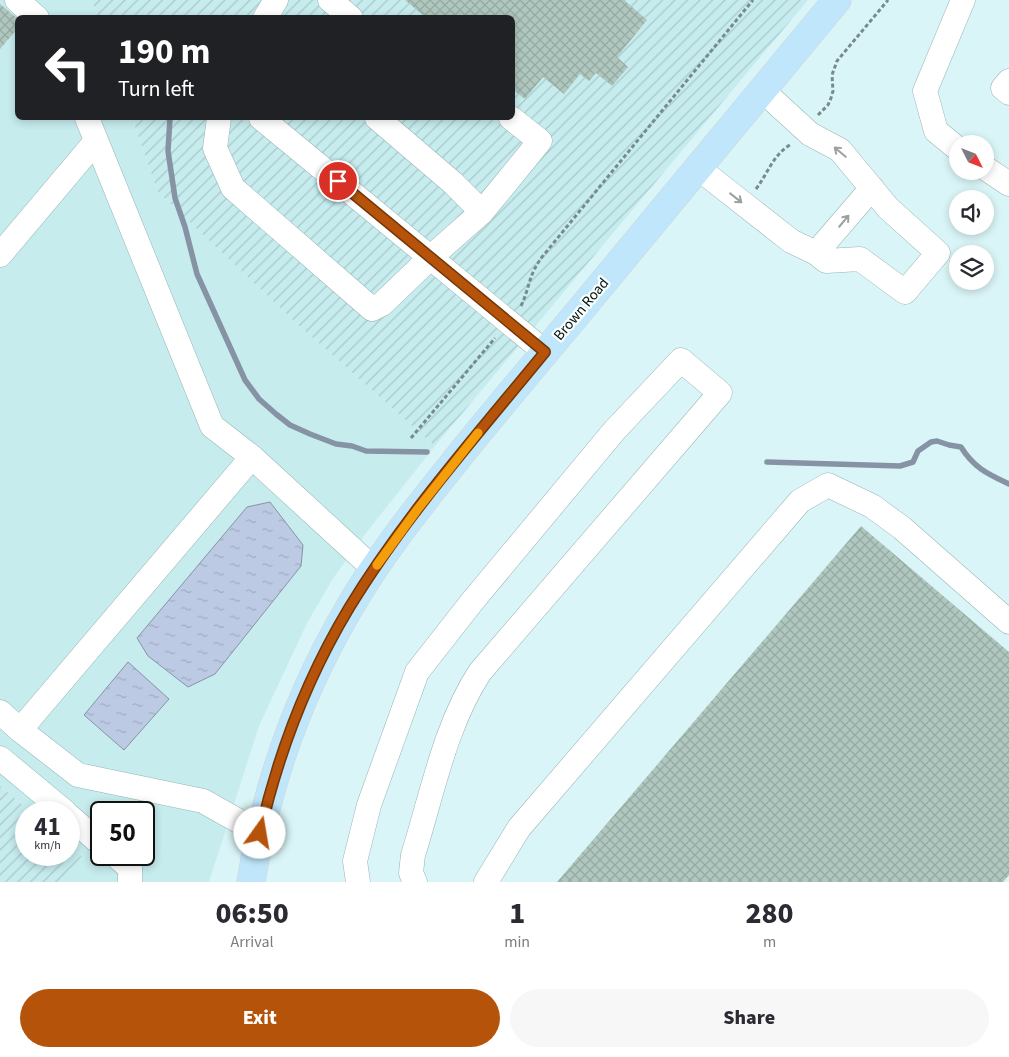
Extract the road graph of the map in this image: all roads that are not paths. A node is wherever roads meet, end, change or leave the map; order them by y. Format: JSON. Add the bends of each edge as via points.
{"nodes":[{"id":1,"x":17,"y":0,"type":"edge"},
{"id":2,"x":276,"y":0,"type":"edge"},
{"id":3,"x":330,"y":0,"type":"edge"},
{"id":4,"x":837,"y":0,"type":"edge"},
{"id":5,"x":963,"y":0,"type":"edge"},
{"id":6,"x":34,"y":15,"type":"edge"},
{"id":7,"x":267,"y":15,"type":"edge"},
{"id":8,"x":348,"y":15,"type":"edge"},
{"id":9,"x":1009,"y":81,"type":"edge"},
{"id":10,"x":762,"y":90,"type":"junction"},
{"id":11,"x":1009,"y":93,"type":"edge"},
{"id":12,"x":88,"y":120,"type":"edge"},
{"id":13,"x":219,"y":120,"type":"edge"},
{"id":14,"x":263,"y":120,"type":"edge"},
{"id":15,"x":379,"y":120,"type":"edge"},
{"id":16,"x":514,"y":120,"type":"edge"},
{"id":17,"x":96,"y":141,"type":"junction"},
{"id":18,"x":949,"y":142,"type":"edge"},
{"id":19,"x":698,"y":168,"type":"junction"},
{"id":20,"x":994,"y":174,"type":"edge"},
{"id":21,"x":1009,"y":184,"type":"edge"},
{"id":22,"x":872,"y":188,"type":"junction"},
{"id":23,"x":482,"y":212,"type":"junction"},
{"id":24,"x":816,"y":254,"type":"junction"},
{"id":25,"x":0,"y":255,"type":"edge"},
{"id":26,"x":431,"y":257,"type":"junction"},
{"id":27,"x":545,"y":352,"type":"junction"},
{"id":28,"x":252,"y":457,"type":"junction"},
{"id":29,"x":374,"y":569,"type":"junction"},
{"id":30,"x":1009,"y":622,"type":"edge"},
{"id":31,"x":0,"y":712,"type":"edge"},
{"id":32,"x":20,"y":730,"type":"junction"},
{"id":33,"x":0,"y":758,"type":"edge"},
{"id":34,"x":52,"y":801,"type":"edge"},
{"id":35,"x":80,"y":826,"type":"edge"},
{"id":36,"x":260,"y":833,"type":"junction"},
{"id":37,"x":90,"y":834,"type":"edge"},
{"id":38,"x":128,"y":866,"type":"edge"},
{"id":39,"x":130,"y":882,"type":"edge"},
{"id":40,"x":251,"y":882,"type":"edge"},
{"id":41,"x":358,"y":882,"type":"edge"},
{"id":42,"x":415,"y":882,"type":"edge"},
{"id":43,"x":486,"y":882,"type":"edge"}],
"edges":[{"from":1,"to":6,"type":"lane"},
{"from":2,"to":7,"type":"lane"},
{"from":3,"to":8,"type":"lane"},
{"from":4,"to":10,"type":"main road","name":"Brown Road"},
{"from":5,"to":18,"type":"lane","via":[[925,91],[936,131]]},
{"from":9,"to":11,"type":"lane","via":[[1003,88]]},
{"from":10,"to":19,"type":"main road","name":"Brown Road"},
{"from":22,"to":10,"type":"lane","one_way":true,"via":[[840,150],[810,134]]},
{"from":12,"to":17,"type":"lane"},
{"from":13,"to":26,"type":"lane","via":[[215,148],[233,188],[372,309],[382,304]]},
{"from":14,"to":26,"type":"lane"},
{"from":15,"to":23,"type":"lane"},
{"from":16,"to":23,"type":"lane","via":[[540,141]]},
{"from":17,"to":25,"type":"lane"},
{"from":17,"to":28,"type":"lane","via":[[212,426]]},
{"from":19,"to":24,"type":"lane","one_way":true,"via":[[791,241]]},
{"from":19,"to":27,"type":"main road","name":"Brown Road"},
{"from":20,"to":21,"type":"lane"},
{"from":24,"to":22,"type":"lane","one_way":true},
{"from":22,"to":24,"type":"lane","via":[[888,208],[938,254],[933,260],[905,292],[860,259],[826,261]]},
{"from":23,"to":26,"type":"lane"},
{"from":26,"to":27,"type":"lane"},
{"from":27,"to":29,"type":"main road","name":"Brown Road","via":[[422,503]]},
{"from":28,"to":29,"type":"lane"},
{"from":28,"to":32,"type":"lane"},
{"from":29,"to":36,"type":"main road","name":"Brown Road","via":[[336,630],[308,687],[280,759]]},
{"from":30,"to":43,"type":"lane","via":[[902,528],[872,506],[828,485],[800,501],[519,828]]},
{"from":31,"to":32,"type":"lane"},
{"from":32,"to":36,"type":"lane","via":[[78,775],[203,800]]},
{"from":33,"to":34,"type":"lane"},
{"from":35,"to":37,"type":"lane"},
{"from":36,"to":40,"type":"main road","name":"Brown Road"},
{"from":38,"to":39,"type":"lane"},
{"from":41,"to":42,"type":"lane","via":[[355,861],[369,805],[417,672],[602,446],[681,360],[720,393],[480,672],[467,692],[445,749],[413,855],[411,873]]}]}
